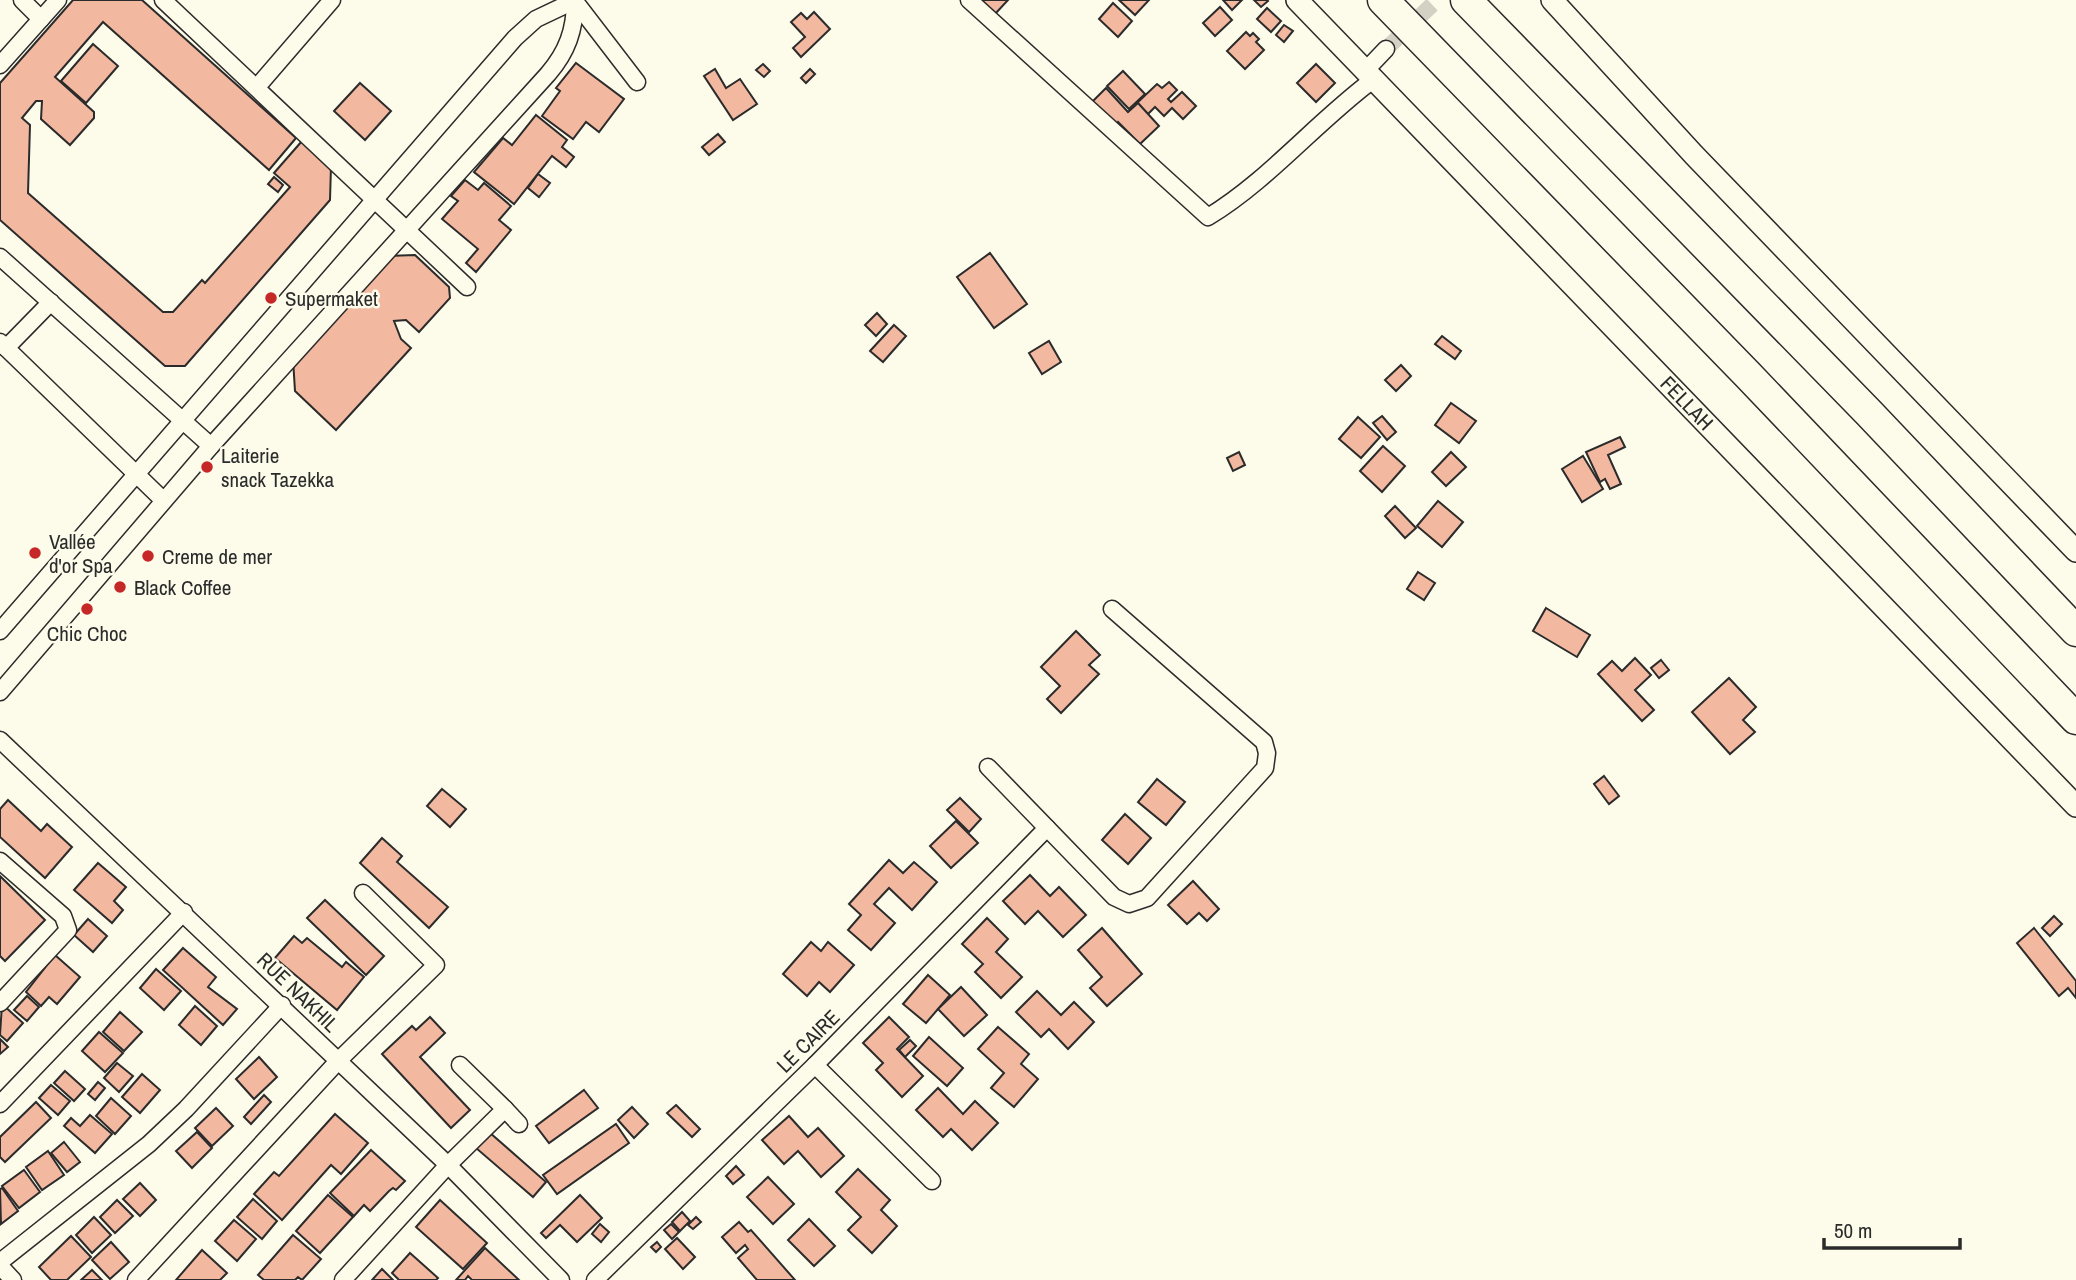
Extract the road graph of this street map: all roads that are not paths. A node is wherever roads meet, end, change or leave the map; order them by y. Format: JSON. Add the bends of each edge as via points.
{"nodes":[{"id":1,"x":22,"y":0,"type":"edge"},
{"id":2,"x":58,"y":0,"type":"edge"},
{"id":3,"x":163,"y":0,"type":"edge"},
{"id":4,"x":332,"y":0,"type":"edge"},
{"id":5,"x":575,"y":0,"type":"edge"},
{"id":6,"x":969,"y":0,"type":"edge"},
{"id":7,"x":1297,"y":0,"type":"edge"},
{"id":8,"x":1383,"y":0,"type":"edge"},
{"id":9,"x":1466,"y":0,"type":"edge"},
{"id":10,"x":1552,"y":0,"type":"edge"},
{"id":11,"x":41,"y":19,"type":"junction"},
{"id":12,"x":1386,"y":49,"type":"tunnel mouth"},
{"id":13,"x":0,"y":65,"type":"edge"},
{"id":14,"x":1370,"y":74,"type":"junction"},
{"id":15,"x":637,"y":82,"type":"dead end"},
{"id":16,"x":257,"y":87,"type":"junction"},
{"id":17,"x":375,"y":200,"type":"junction"},
{"id":18,"x":405,"y":229,"type":"junction"},
{"id":19,"x":0,"y":257,"type":"edge"},
{"id":20,"x":467,"y":287,"type":"dead end"},
{"id":21,"x":51,"y":302,"type":"junction"},
{"id":22,"x":3,"y":345,"type":"edge"},
{"id":23,"x":180,"y":420,"type":"junction"},
{"id":24,"x":211,"y":446,"type":"junction"},
{"id":25,"x":135,"y":472,"type":"junction"},
{"id":26,"x":163,"y":500,"type":"junction"},
{"id":27,"x":2076,"y":551,"type":"edge"},
{"id":28,"x":1112,"y":609,"type":"dead end"},
{"id":29,"x":0,"y":631,"type":"edge"},
{"id":30,"x":2076,"y":631,"type":"edge"},
{"id":31,"x":0,"y":692,"type":"edge"},
{"id":32,"x":2076,"y":719,"type":"edge"},
{"id":33,"x":0,"y":740,"type":"edge"},
{"id":34,"x":988,"y":767,"type":"dead end"},
{"id":35,"x":2076,"y":806,"type":"edge"},
{"id":36,"x":1047,"y":828,"type":"junction"},
{"id":37,"x":0,"y":862,"type":"edge"},
{"id":38,"x":363,"y":893,"type":"dead end"},
{"id":39,"x":184,"y":912,"type":"junction"},
{"id":40,"x":0,"y":1003,"type":"edge"},
{"id":41,"x":282,"y":1005,"type":"junction"},
{"id":42,"x":339,"y":1060,"type":"junction"},
{"id":43,"x":460,"y":1065,"type":"dead end"},
{"id":44,"x":814,"y":1065,"type":"junction"},
{"id":45,"x":0,"y":1104,"type":"edge"},
{"id":46,"x":505,"y":1109,"type":"junction"},
{"id":47,"x":519,"y":1124,"type":"dead end"},
{"id":48,"x":448,"y":1165,"type":"junction"},
{"id":49,"x":932,"y":1181,"type":"dead end"},
{"id":50,"x":0,"y":1264,"type":"edge"},
{"id":51,"x":13,"y":1280,"type":"edge"},
{"id":52,"x":136,"y":1280,"type":"edge"},
{"id":53,"x":343,"y":1280,"type":"edge"},
{"id":54,"x":561,"y":1280,"type":"edge"},
{"id":55,"x":594,"y":1280,"type":"edge"}],
"edges":[{"from":1,"to":11,"type":"street"},
{"from":2,"to":11,"type":"street"},
{"from":3,"to":16,"type":"street"},
{"from":4,"to":16,"type":"street"},
{"from":5,"to":15,"type":"street"},
{"from":5,"to":17,"type":"street","via":[[548,11],[525,28]]},
{"from":5,"to":18,"type":"street","via":[[572,33],[558,61]]},
{"from":6,"to":14,"type":"street","via":[[1208,217],[1249,188]]},
{"from":7,"to":14,"type":"street","name":"FELLAH"},
{"from":8,"to":32,"type":"highway"},
{"from":9,"to":30,"type":"highway"},
{"from":10,"to":27,"type":"street","via":[[1693,155]]},
{"from":11,"to":13,"type":"street"},
{"from":12,"to":14,"type":"street"},
{"from":14,"to":35,"type":"street","name":"FELLAH"},
{"from":16,"to":17,"type":"street"},
{"from":17,"to":18,"type":"street"},
{"from":17,"to":23,"type":"street"},
{"from":18,"to":20,"type":"street"},
{"from":18,"to":24,"type":"street"},
{"from":19,"to":21,"type":"street"},
{"from":21,"to":22,"type":"street"},
{"from":21,"to":23,"type":"street"},
{"from":22,"to":25,"type":"street"},
{"from":23,"to":24,"type":"street"},
{"from":23,"to":25,"type":"street"},
{"from":24,"to":26,"type":"street"},
{"from":25,"to":26,"type":"street"},
{"from":25,"to":29,"type":"street"},
{"from":26,"to":31,"type":"street"},
{"from":28,"to":36,"type":"street","via":[[1264,742],[1265,768],[1147,898],[1137,903],[1114,897]]},
{"from":33,"to":39,"type":"street","name":"RUE NAKHIL"},
{"from":34,"to":36,"type":"street"},
{"from":36,"to":44,"type":"street","name":"LE CAIRE"},
{"from":37,"to":40,"type":"street","via":[[62,916],[68,930]]},
{"from":38,"to":42,"type":"street","via":[[436,965]]},
{"from":39,"to":41,"type":"street","name":"RUE NAKHIL"},
{"from":39,"to":45,"type":"street"},
{"from":41,"to":42,"type":"street","name":"RUE NAKHIL"},
{"from":41,"to":50,"type":"street","via":[[149,1144]]},
{"from":42,"to":48,"type":"street","name":"RUE NAKHIL"},
{"from":42,"to":52,"type":"street"},
{"from":43,"to":46,"type":"street"},
{"from":44,"to":49,"type":"street"},
{"from":44,"to":55,"type":"street","name":"LE CAIRE"},
{"from":46,"to":47,"type":"street"},
{"from":46,"to":48,"type":"street"},
{"from":48,"to":53,"type":"street"},
{"from":48,"to":54,"type":"street","name":"RUE NAKHIL"},
{"from":50,"to":51,"type":"street"}]}
